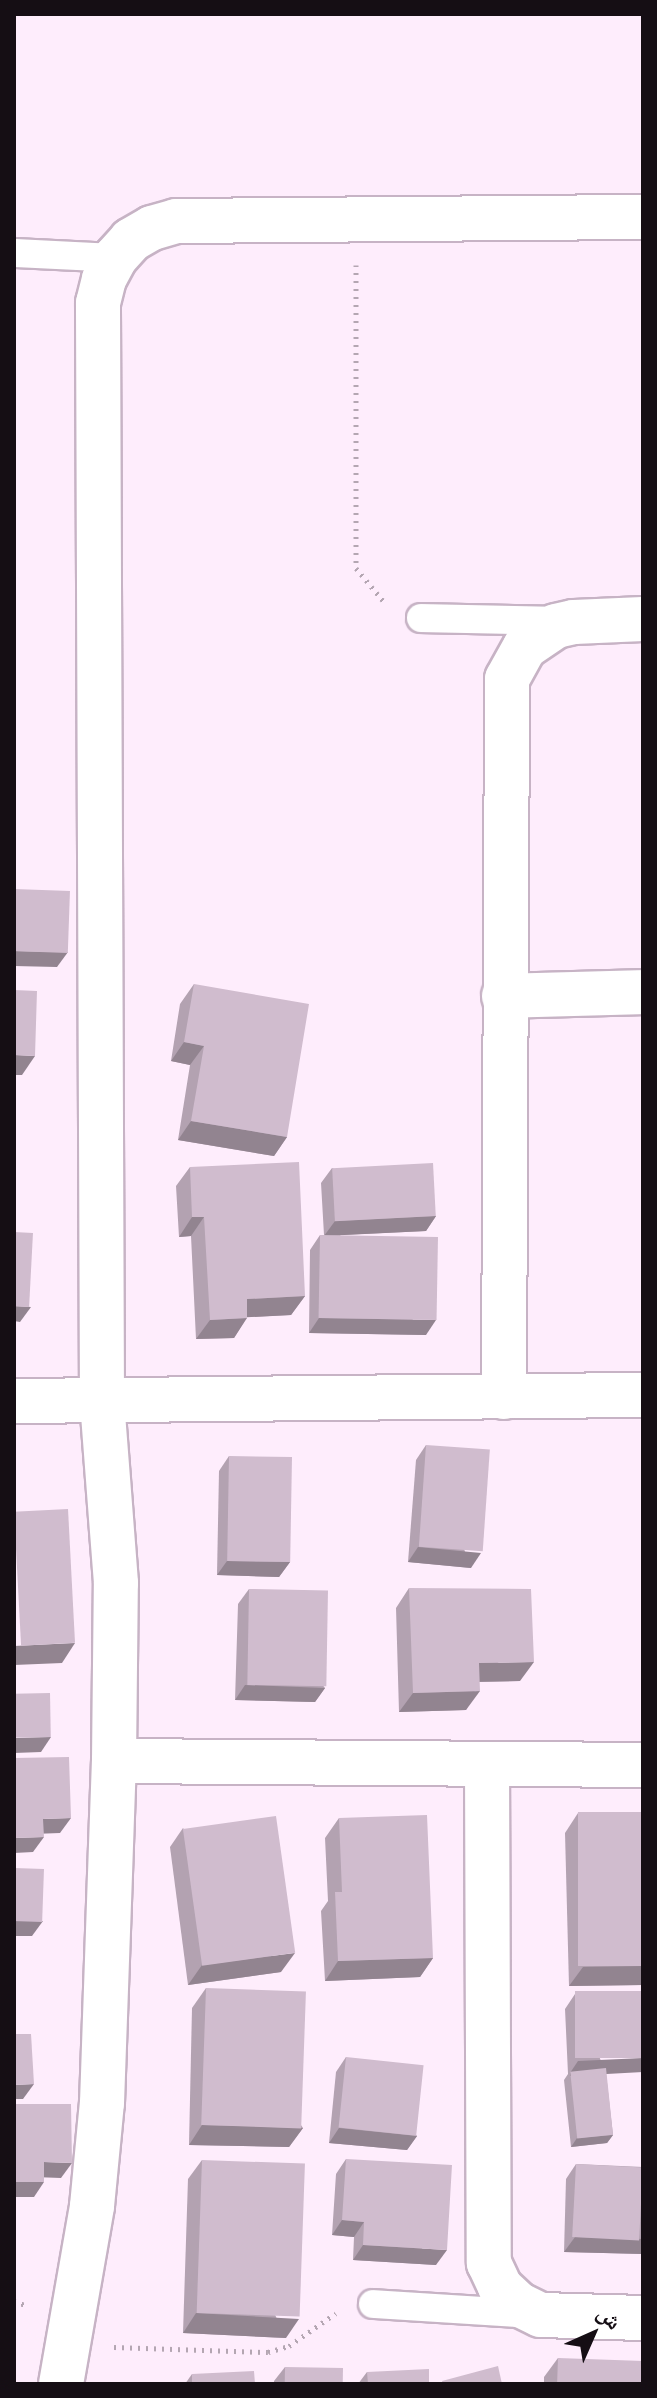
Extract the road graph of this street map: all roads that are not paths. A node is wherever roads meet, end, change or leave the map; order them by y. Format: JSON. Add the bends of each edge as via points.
{"nodes":[{"id":1,"x":643,"y":217,"type":"edge"},
{"id":2,"x":14,"y":253,"type":"edge"},
{"id":3,"x":115,"y":258,"type":"junction"},
{"id":4,"x":421,"y":618,"type":"road end"},
{"id":5,"x":643,"y":619,"type":"edge"},
{"id":6,"x":574,"y":622,"type":"junction"},
{"id":7,"x":643,"y":992,"type":"edge"},
{"id":8,"x":504,"y":996,"type":"junction"},
{"id":9,"x":643,"y":1395,"type":"edge"},
{"id":10,"x":504,"y":1397,"type":"junction"},
{"id":11,"x":14,"y":1401,"type":"edge"},
{"id":12,"x":102,"y":1401,"type":"junction"},
{"id":13,"x":114,"y":1761,"type":"junction"},
{"id":14,"x":487,"y":1764,"type":"junction"},
{"id":15,"x":643,"y":1765,"type":"edge"},
{"id":16,"x":373,"y":2304,"type":"road end"},
{"id":17,"x":541,"y":2315,"type":"junction"},
{"id":18,"x":643,"y":2318,"type":"edge"},
{"id":19,"x":65,"y":2365,"type":"edge"}],
"edges":[{"from":1,"to":3,"type":"street","via":[[176,221],[142,234]]},
{"from":2,"to":3,"type":"lane"},
{"from":3,"to":12,"type":"street","via":[[98,303]]},
{"from":4,"to":6,"type":"lane"},
{"from":5,"to":6,"type":"street"},
{"from":6,"to":8,"type":"street","via":[[540,634],[520,654],[507,679]]},
{"from":7,"to":8,"type":"street"},
{"from":8,"to":10,"type":"street"},
{"from":9,"to":10,"type":"street"},
{"from":10,"to":12,"type":"street"},
{"from":11,"to":12,"type":"street"},
{"from":12,"to":13,"type":"street","via":[[115,1570]]},
{"from":13,"to":14,"type":"street"},
{"from":13,"to":19,"type":"street","via":[[102,2103],[92,2206]]},
{"from":14,"to":15,"type":"street"},
{"from":14,"to":17,"type":"street","via":[[489,2263],[500,2287]]},
{"from":16,"to":17,"type":"lane"},
{"from":17,"to":18,"type":"street"}]}
